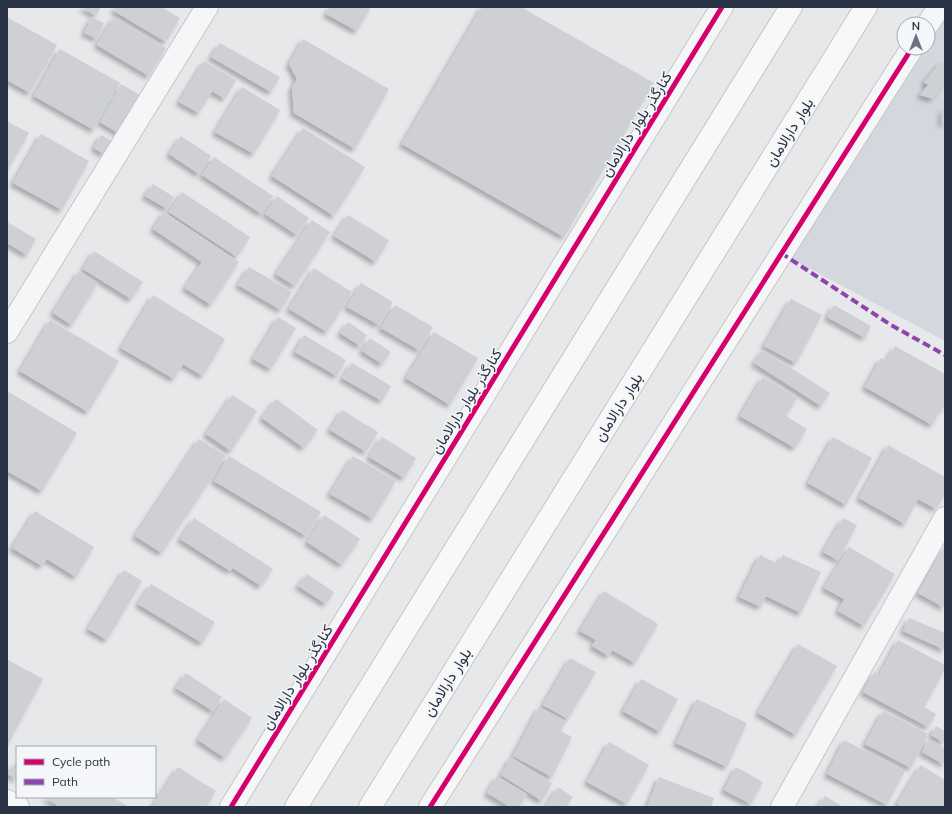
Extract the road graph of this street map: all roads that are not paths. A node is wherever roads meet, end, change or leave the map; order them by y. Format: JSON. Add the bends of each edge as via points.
{"nodes":[{"id":1,"x":207,"y":7,"type":"edge"},
{"id":2,"x":722,"y":7,"type":"edge"},
{"id":3,"x":791,"y":7,"type":"edge"},
{"id":4,"x":866,"y":7,"type":"edge"},
{"id":5,"x":939,"y":7,"type":"edge"},
{"id":6,"x":933,"y":16,"type":"edge"},
{"id":7,"x":907,"y":56,"type":"edge"},
{"id":8,"x":7,"y":332,"type":"edge"},
{"id":9,"x":945,"y":518,"type":"edge"},
{"id":10,"x":7,"y":800,"type":"edge"},
{"id":11,"x":18,"y":807,"type":"edge"},
{"id":12,"x":231,"y":807,"type":"edge"},
{"id":13,"x":296,"y":807,"type":"edge"},
{"id":14,"x":370,"y":807,"type":"edge"},
{"id":15,"x":430,"y":807,"type":"edge"},
{"id":16,"x":782,"y":807,"type":"edge"}],
"edges":[{"from":1,"to":8,"type":"street"},
{"from":2,"to":12,"type":"street","name":"کنارگذر بلوار دارالامان"},
{"from":3,"to":13,"type":"main road"},
{"from":4,"to":14,"type":"main road","name":"بلوار دارالامان"},
{"from":5,"to":6,"type":"street"},
{"from":7,"to":15,"type":"street"},
{"from":9,"to":16,"type":"street"},
{"from":10,"to":11,"type":"street"}]}
